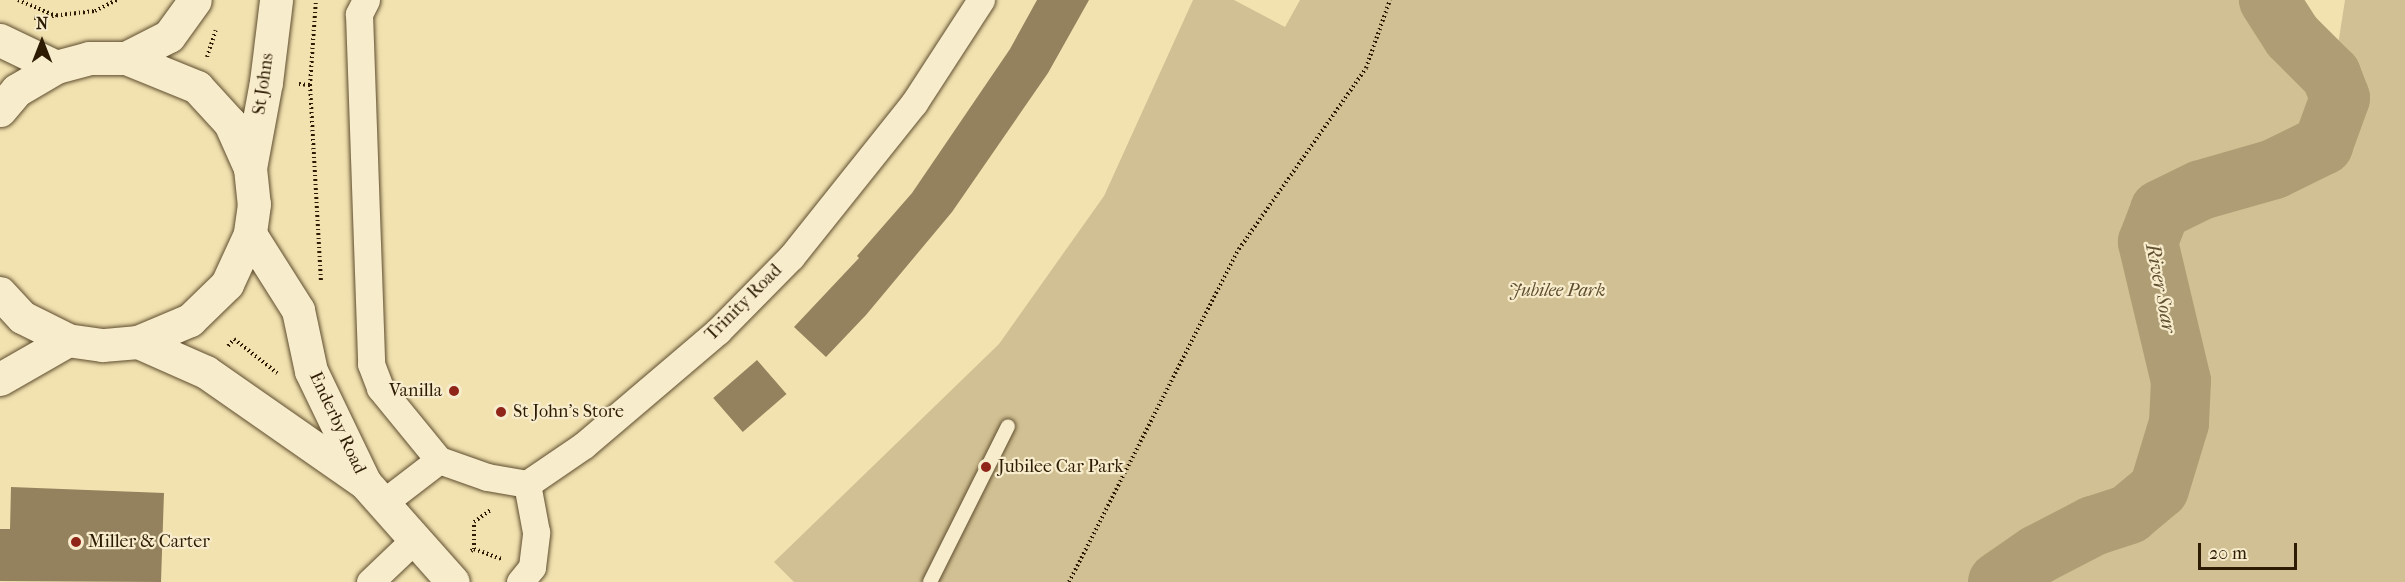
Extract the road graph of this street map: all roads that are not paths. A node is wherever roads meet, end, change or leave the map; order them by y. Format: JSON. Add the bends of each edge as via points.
{"nodes":[{"id":1,"x":195,"y":0,"type":"edge"},
{"id":2,"x":276,"y":0,"type":"edge"},
{"id":3,"x":366,"y":0,"type":"edge"},
{"id":4,"x":981,"y":0,"type":"edge"},
{"id":5,"x":0,"y":40,"type":"edge"},
{"id":6,"x":126,"y":58,"type":"junction"},
{"id":7,"x":56,"y":67,"type":"junction"},
{"id":8,"x":0,"y":110,"type":"edge"},
{"id":9,"x":250,"y":168,"type":"junction"},
{"id":10,"x":250,"y":234,"type":"junction"},
{"id":11,"x":0,"y":293,"type":"edge"},
{"id":12,"x":68,"y":340,"type":"junction"},
{"id":13,"x":138,"y":342,"type":"junction"},
{"id":14,"x":0,"y":379,"type":"edge"},
{"id":15,"x":1008,"y":426,"type":"dead end"},
{"id":16,"x":439,"y":460,"type":"junction"},
{"id":17,"x":527,"y":484,"type":"junction"},
{"id":18,"x":374,"y":493,"type":"junction"},
{"id":19,"x":415,"y":539,"type":"junction"},
{"id":20,"x":449,"y":577,"type":"edge"},
{"id":21,"x":531,"y":577,"type":"edge"},
{"id":22,"x":371,"y":582,"type":"edge"},
{"id":23,"x":930,"y":582,"type":"edge"}],
"edges":[{"from":1,"to":6,"type":"main road","via":[[169,36]]},
{"from":2,"to":9,"type":"main road","name":"St Johns"},
{"from":3,"to":16,"type":"street","via":[[359,14],[372,364],[380,388]]},
{"from":4,"to":17,"type":"street","name":"Trinity Road","via":[[915,103],[790,257],[693,352],[584,445]]},
{"from":5,"to":7,"type":"main road"},
{"from":6,"to":7,"type":"main road","via":[[89,58]]},
{"from":6,"to":9,"type":"main road","via":[[197,87],[230,123]]},
{"from":7,"to":8,"type":"main road","via":[[17,90]]},
{"from":9,"to":10,"type":"main road","via":[[254,204]]},
{"from":10,"to":13,"type":"main road","via":[[227,284],[190,321]]},
{"from":10,"to":18,"type":"main road","name":"Enderby Road","via":[[298,310],[311,370]]},
{"from":11,"to":12,"type":"main road","via":[[22,317]]},
{"from":12,"to":13,"type":"main road","via":[[102,345]]},
{"from":12,"to":14,"type":"main road"},
{"from":13,"to":18,"type":"main road","name":"Enderby Road","via":[[206,372]]},
{"from":15,"to":23,"type":"lane"},
{"from":16,"to":17,"type":"street","via":[[487,477]]},
{"from":16,"to":18,"type":"street"},
{"from":17,"to":21,"type":"street","via":[[536,532]]},
{"from":18,"to":19,"type":"main road","name":"Enderby Road"},
{"from":19,"to":20,"type":"main road","name":"Enderby Road"},
{"from":19,"to":22,"type":"street"}]}
